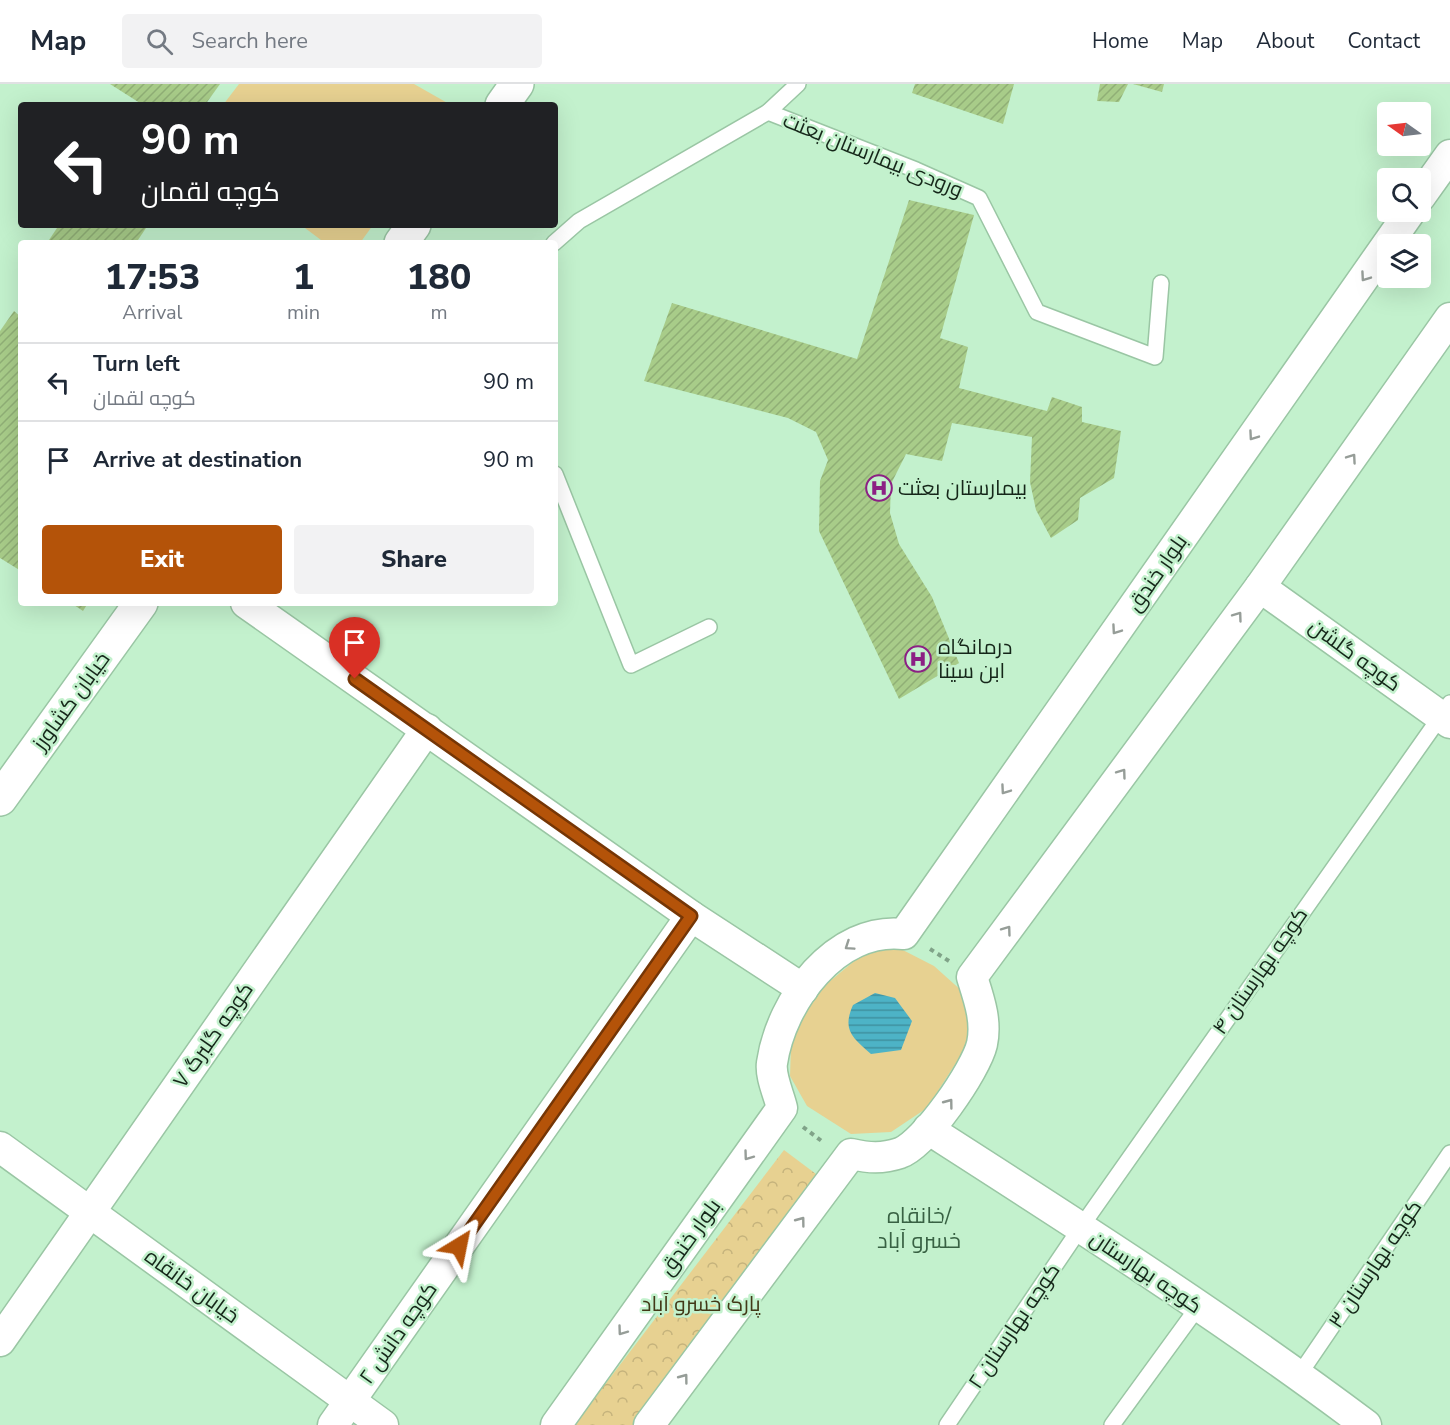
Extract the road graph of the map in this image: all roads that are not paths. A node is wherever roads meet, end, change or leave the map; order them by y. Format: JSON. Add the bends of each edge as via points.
{"nodes":[{"id":1,"x":498,"y":84,"type":"edge"},
{"id":2,"x":518,"y":84,"type":"edge"},
{"id":3,"x":798,"y":84,"type":"edge"},
{"id":4,"x":485,"y":102,"type":"edge"},
{"id":5,"x":504,"y":102,"type":"edge"},
{"id":6,"x":768,"y":112,"type":"junction"},
{"id":7,"x":1450,"y":155,"type":"edge"},
{"id":8,"x":1431,"y":182,"type":"edge"},
{"id":9,"x":1403,"y":222,"type":"edge"},
{"id":10,"x":412,"y":228,"type":"edge"},
{"id":11,"x":402,"y":240,"type":"edge"},
{"id":12,"x":557,"y":240,"type":"edge"},
{"id":13,"x":1161,"y":283,"type":"dead end"},
{"id":14,"x":1450,"y":318,"type":"edge"},
{"id":15,"x":558,"y":481,"type":"edge"},
{"id":16,"x":1260,"y":587,"type":"junction"},
{"id":17,"x":126,"y":606,"type":"edge"},
{"id":18,"x":139,"y":606,"type":"edge"},
{"id":19,"x":250,"y":606,"type":"edge"},
{"id":20,"x":709,"y":627,"type":"dead end"},
{"id":21,"x":1447,"y":714,"type":"edge"},
{"id":22,"x":427,"y":729,"type":"junction"},
{"id":23,"x":0,"y":784,"type":"edge"},
{"id":24,"x":0,"y":799,"type":"edge"},
{"id":25,"x":691,"y":916,"type":"junction"},
{"id":26,"x":803,"y":989,"type":"junction"},
{"id":27,"x":928,"y":1129,"type":"junction"},
{"id":28,"x":0,"y":1147,"type":"edge"},
{"id":29,"x":1450,"y":1153,"type":"edge"},
{"id":30,"x":90,"y":1212,"type":"junction"},
{"id":31,"x":1081,"y":1227,"type":"junction"},
{"id":32,"x":1198,"y":1307,"type":"junction"},
{"id":33,"x":0,"y":1341,"type":"edge"},
{"id":34,"x":1299,"y":1375,"type":"junction"},
{"id":35,"x":350,"y":1401,"type":"junction"},
{"id":36,"x":1361,"y":1424,"type":"edge"},
{"id":37,"x":333,"y":1425,"type":"edge"},
{"id":38,"x":383,"y":1425,"type":"edge"},
{"id":39,"x":556,"y":1425,"type":"edge"},
{"id":40,"x":650,"y":1425,"type":"edge"},
{"id":41,"x":948,"y":1425,"type":"edge"},
{"id":42,"x":1112,"y":1425,"type":"edge"}],
"edges":[{"from":1,"to":4,"type":"street"},
{"from":2,"to":5,"type":"street"},
{"from":3,"to":6,"type":"lane","name":"ورودی بیمارستان بعثت"},
{"from":6,"to":12,"type":"lane","via":[[579,221]]},
{"from":6,"to":13,"type":"lane","name":"ورودی بیمارستان بعثت","via":[[979,198],[1037,312],[1155,357]]},
{"from":7,"to":8,"type":"street"},
{"from":9,"to":26,"type":"street","name":"بلوار خندق","one_way":true,"via":[[904,934],[884,932],[856,940],[830,959]]},
{"from":10,"to":11,"type":"street"},
{"from":16,"to":14,"type":"street","one_way":true},
{"from":15,"to":20,"type":"lane","via":[[632,665]]},
{"from":16,"to":21,"type":"street","name":"کوچه گلشن"},
{"from":27,"to":16,"type":"street","one_way":true,"via":[[953,1099],[982,1045],[983,1011],[972,977]]},
{"from":17,"to":23,"type":"street"},
{"from":18,"to":24,"type":"street","name":"خیابان کشاورز"},
{"from":19,"to":22,"type":"street"},
{"from":21,"to":31,"type":"lane","name":"کوچه بهارستان ۴"},
{"from":22,"to":25,"type":"street"},
{"from":22,"to":30,"type":"street","name":"کوچه گلبرگ ۷"},
{"from":25,"to":26,"type":"street"},
{"from":25,"to":35,"type":"street","name":"کوچه دانش ۲"},
{"from":26,"to":39,"type":"street","name":"بلوار خندق","one_way":true,"via":[[779,1036],[772,1066],[782,1108]]},
{"from":27,"to":31,"type":"street","name":"کوچه بهارستان"},
{"from":40,"to":27,"type":"street","one_way":true,"via":[[851,1154],[875,1159],[903,1152]]},
{"from":28,"to":30,"type":"street","name":"خیابان خانقاه"},
{"from":29,"to":34,"type":"lane","name":"کوچه بهارستان ۳"},
{"from":30,"to":33,"type":"street","name":"کوچه گلبرگ ۷"},
{"from":30,"to":35,"type":"street","name":"خیابان خانقاه"},
{"from":31,"to":32,"type":"street","name":"کوچه بهارستان"},
{"from":31,"to":41,"type":"lane","name":"کوچه بهارستان ۲"},
{"from":32,"to":34,"type":"street","name":"کوچه بهارستان"},
{"from":32,"to":42,"type":"lane"},
{"from":34,"to":36,"type":"street","name":"کوچه بهارستان"},
{"from":35,"to":37,"type":"street","name":"کوچه دانش ۲"},
{"from":35,"to":38,"type":"street","name":"خیابان خانقاه"}]}
